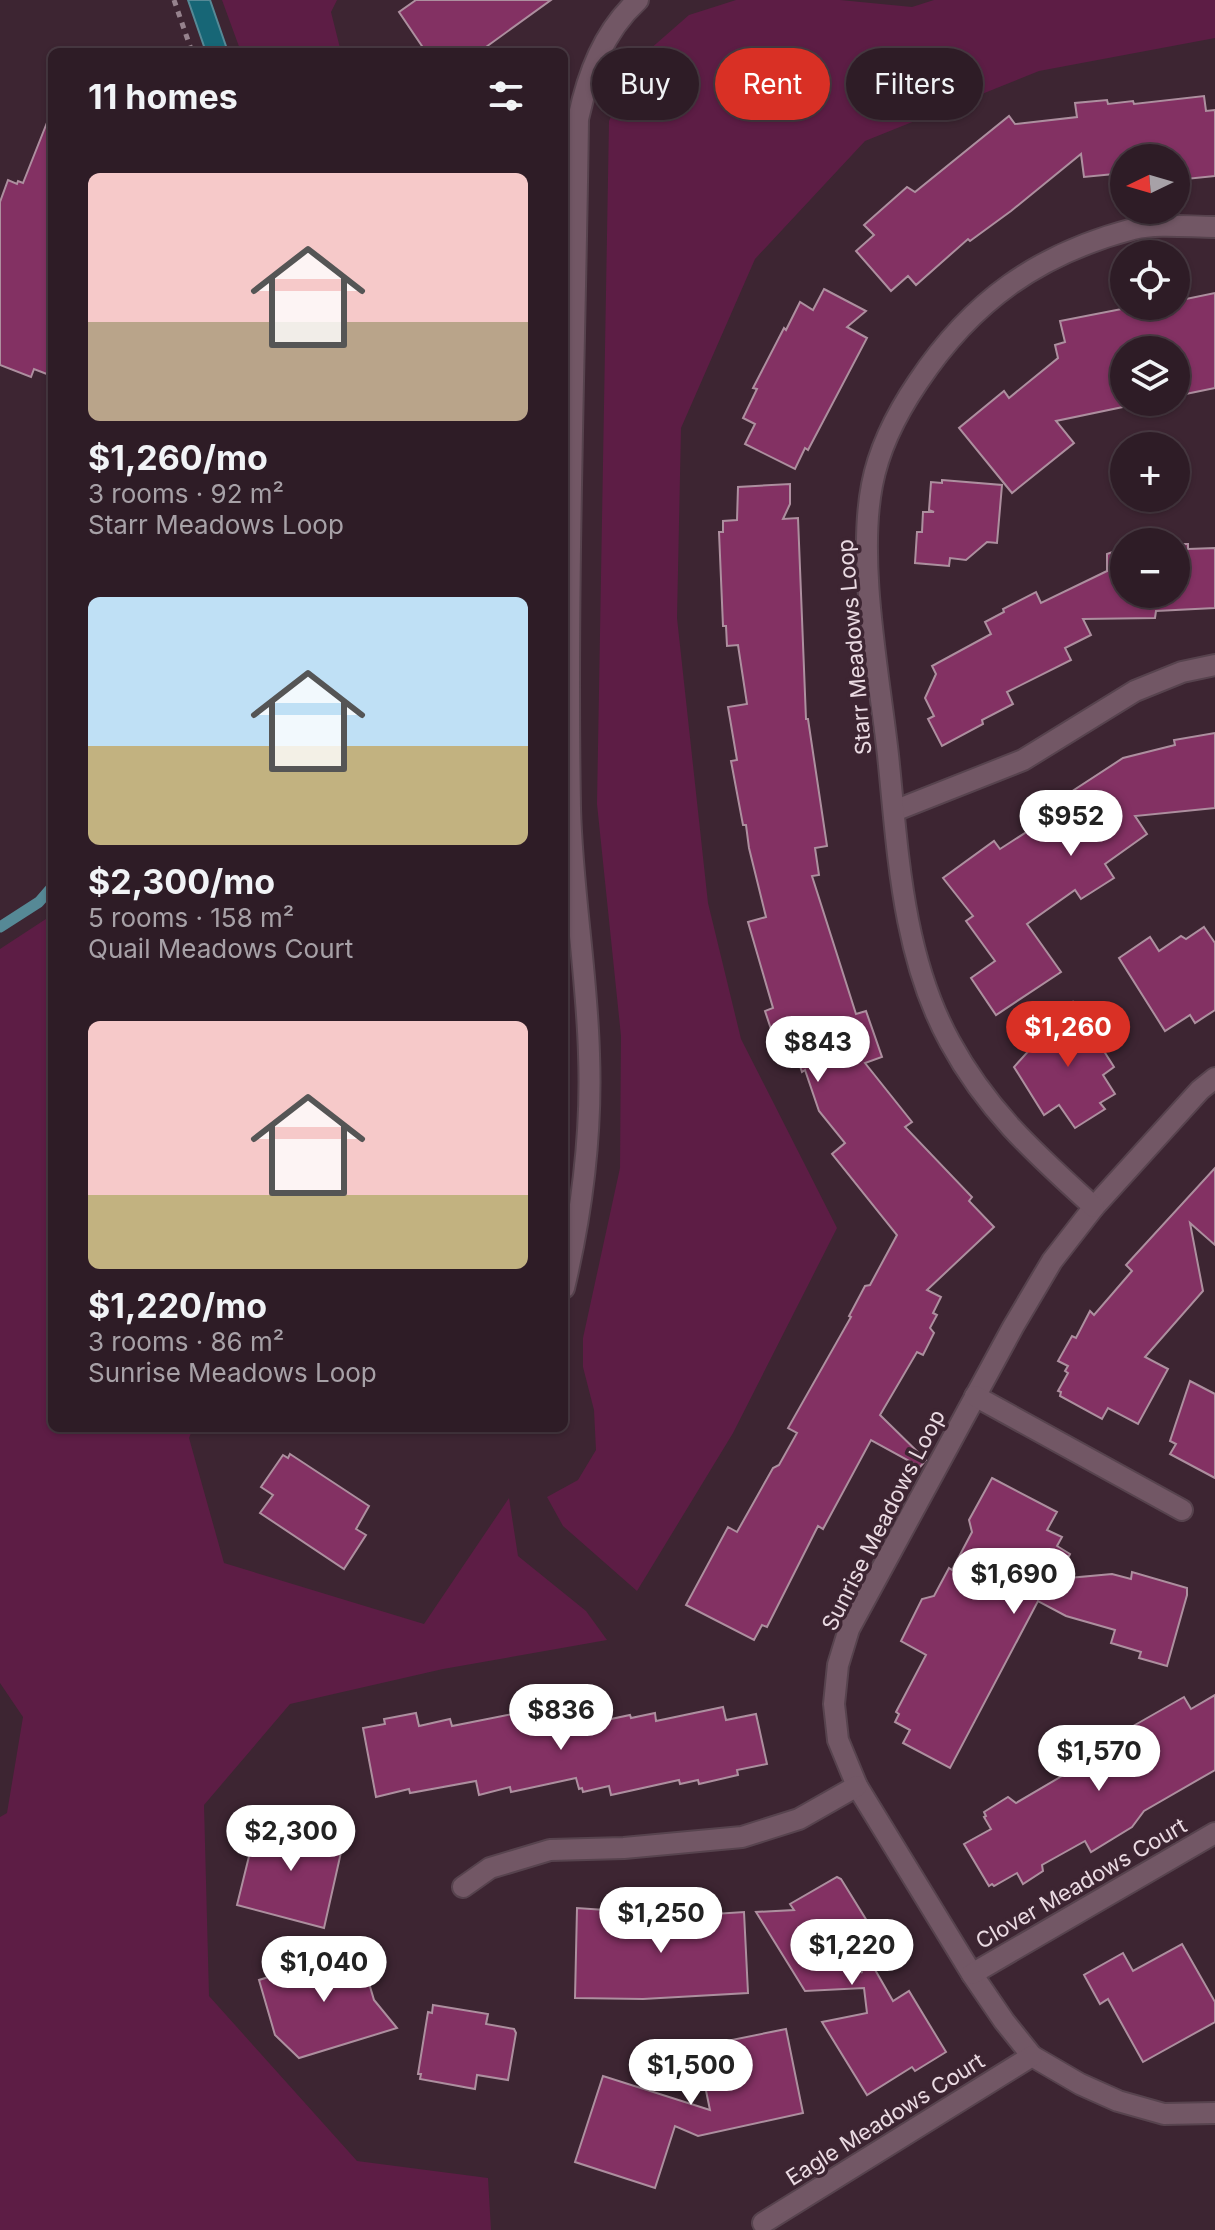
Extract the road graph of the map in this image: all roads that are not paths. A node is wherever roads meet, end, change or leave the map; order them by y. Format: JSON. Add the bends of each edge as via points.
{"nodes":[{"id":1,"x":638,"y":0,"type":"edge"},
{"id":2,"x":1215,"y":227,"type":"edge"},
{"id":3,"x":1215,"y":665,"type":"edge"},
{"id":4,"x":894,"y":811,"type":"junction"},
{"id":5,"x":1215,"y":1078,"type":"edge"},
{"id":6,"x":1094,"y":1207,"type":"junction"},
{"id":7,"x":568,"y":1270,"type":"edge"},
{"id":8,"x":975,"y":1396,"type":"junction"},
{"id":9,"x":1182,"y":1510,"type":"dead end"},
{"id":10,"x":857,"y":1786,"type":"junction"},
{"id":11,"x":1215,"y":1833,"type":"edge"},
{"id":12,"x":463,"y":1887,"type":"dead end"},
{"id":13,"x":972,"y":1974,"type":"junction"},
{"id":14,"x":1032,"y":2056,"type":"junction"},
{"id":15,"x":1215,"y":2113,"type":"edge"},
{"id":16,"x":763,"y":2223,"type":"dead end"}],
"edges":[{"from":1,"to":7,"type":"street","via":[[605,40],[587,80],[578,119],[569,737],[571,843],[589,1054],[587,1151]]},
{"from":2,"to":4,"type":"street","name":"Starr Meadows Loop","via":[[1137,228],[1073,249],[1029,271],[975,311],[904,402],[872,484],[867,530]]},
{"from":3,"to":4,"type":"street","via":[[1135,691],[1023,760]]},
{"from":4,"to":6,"type":"street","name":"Starr Meadows Loop","via":[[908,928],[948,1040],[978,1090],[1018,1138]]},
{"from":5,"to":6,"type":"street","name":"Sunrise Meadows Loop"},
{"from":6,"to":8,"type":"street","name":"Sunrise Meadows Loop","via":[[1052,1261]]},
{"from":8,"to":9,"type":"street"},
{"from":8,"to":10,"type":"street","name":"Sunrise Meadows Loop","via":[[849,1629],[838,1665],[838,1740]]},
{"from":10,"to":12,"type":"street","via":[[799,1819],[742,1837],[550,1850],[490,1868]]},
{"from":10,"to":13,"type":"street","name":"Sunrise Meadows Loop"},
{"from":11,"to":13,"type":"street","name":"Clover Meadows Court"},
{"from":13,"to":14,"type":"street","name":"Sunrise Meadows Loop"},
{"from":14,"to":15,"type":"street","name":"Sunrise Meadows Loop","via":[[1118,2101],[1164,2114]]},
{"from":14,"to":16,"type":"street","name":"Eagle Meadows Court"}]}
